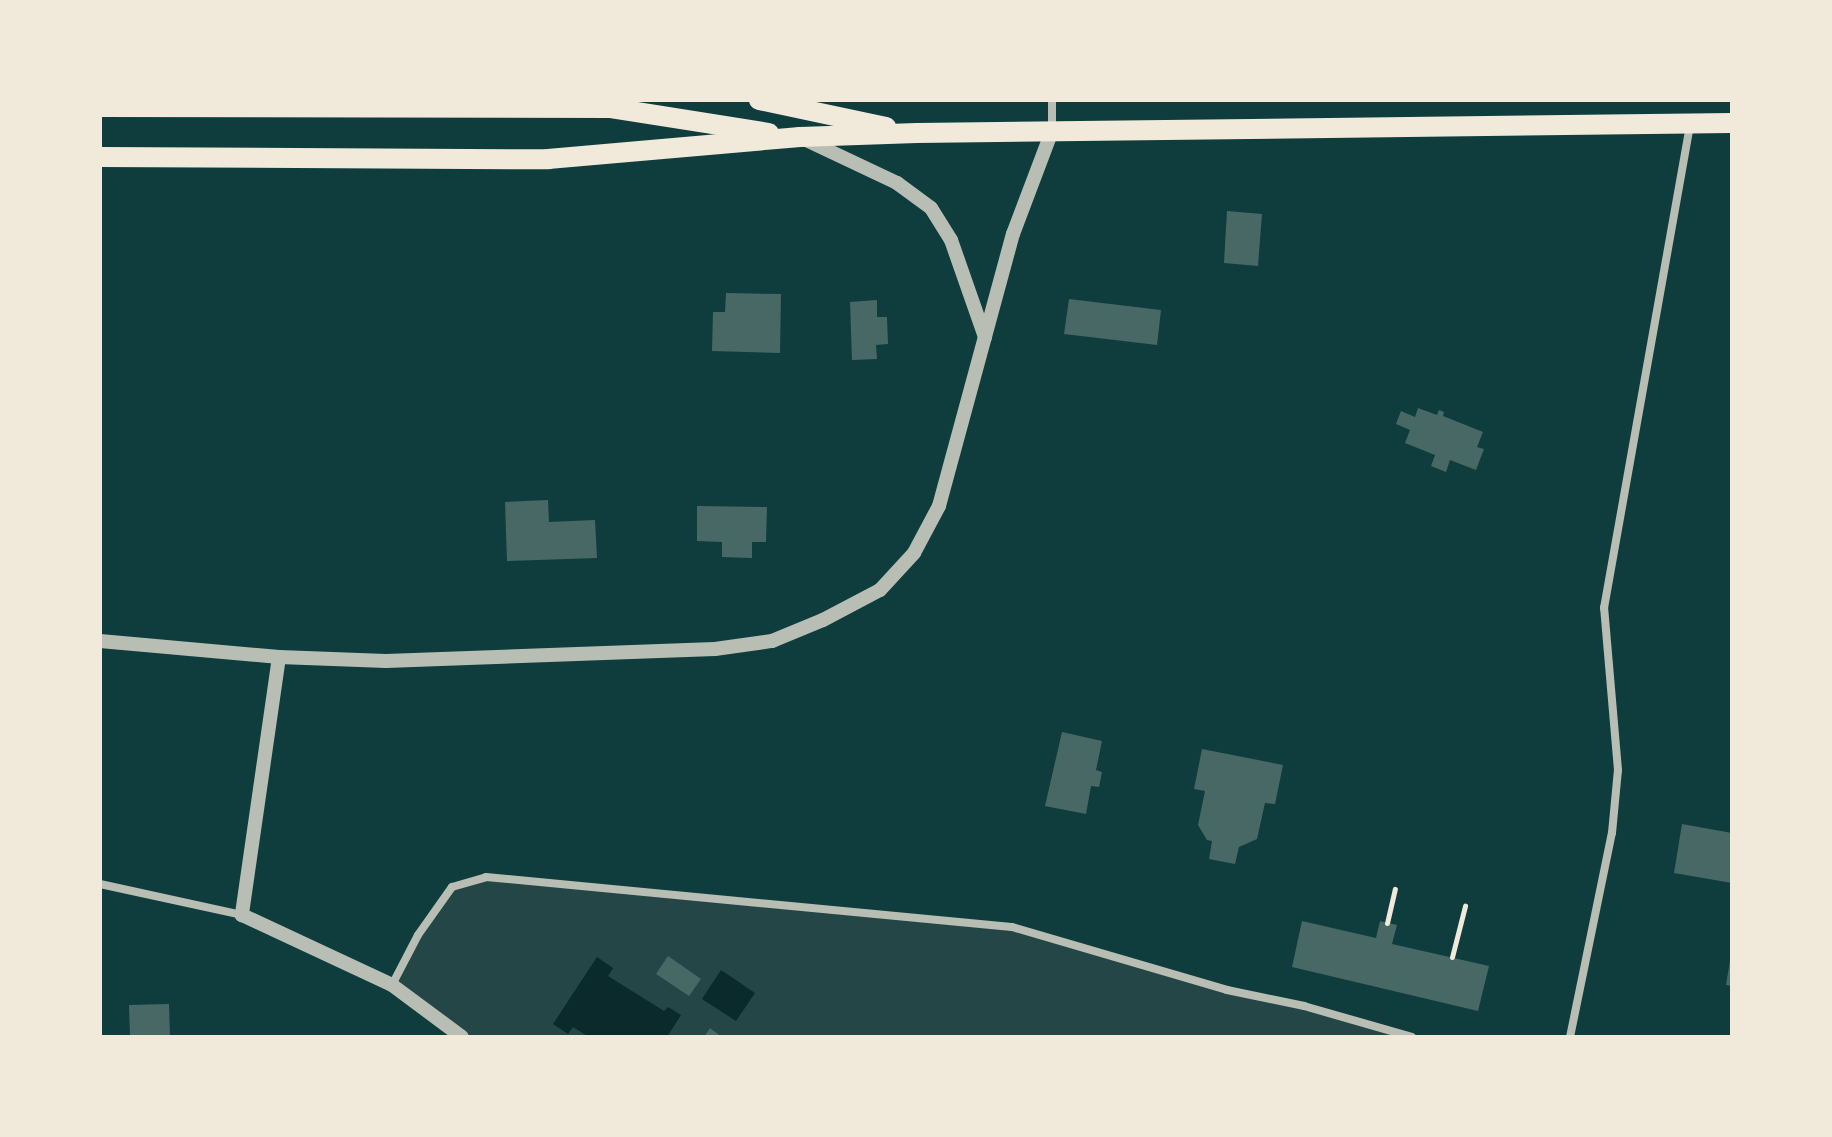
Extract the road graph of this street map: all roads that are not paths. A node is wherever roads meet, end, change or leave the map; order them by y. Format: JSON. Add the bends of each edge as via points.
{"nodes":[{"id":1,"x":759,"y":100,"type":"edge"},
{"id":2,"x":1052,"y":100,"type":"edge"},
{"id":3,"x":100,"y":107,"type":"edge"},
{"id":4,"x":1690,"y":123,"type":"junction"},
{"id":5,"x":1732,"y":123,"type":"edge"},
{"id":6,"x":1052,"y":131,"type":"junction"},
{"id":7,"x":917,"y":133,"type":"junction"},
{"id":8,"x":800,"y":137,"type":"junction"},
{"id":9,"x":100,"y":157,"type":"edge"},
{"id":10,"x":985,"y":337,"type":"junction"},
{"id":11,"x":100,"y":641,"type":"edge"},
{"id":12,"x":279,"y":657,"type":"junction"},
{"id":13,"x":100,"y":884,"type":"edge"},
{"id":14,"x":242,"y":915,"type":"junction"},
{"id":15,"x":392,"y":985,"type":"junction"},
{"id":16,"x":462,"y":1037,"type":"edge"},
{"id":17,"x":1412,"y":1037,"type":"edge"},
{"id":18,"x":1570,"y":1037,"type":"edge"}],
"edges":[{"from":1,"to":7,"type":"main road"},
{"from":2,"to":6,"type":"street"},
{"from":3,"to":8,"type":"main road","via":[[611,108]]},
{"from":4,"to":5,"type":"main road"},
{"from":4,"to":6,"type":"main road"},
{"from":4,"to":18,"type":"street","via":[[1604,608],[1618,770],[1612,833]]},
{"from":6,"to":7,"type":"main road"},
{"from":6,"to":10,"type":"street","via":[[1013,234]]},
{"from":7,"to":8,"type":"main road"},
{"from":8,"to":9,"type":"main road","via":[[548,159]]},
{"from":8,"to":10,"type":"street","via":[[897,183],[931,208],[951,240]]},
{"from":10,"to":12,"type":"street","via":[[939,506],[914,553],[880,590],[823,620],[772,641],[715,649],[418,661]]},
{"from":11,"to":12,"type":"street"},
{"from":12,"to":14,"type":"street"},
{"from":13,"to":14,"type":"street"},
{"from":14,"to":15,"type":"street"},
{"from":15,"to":16,"type":"street"},
{"from":15,"to":17,"type":"street","via":[[452,887],[486,877],[1012,927]]}]}
